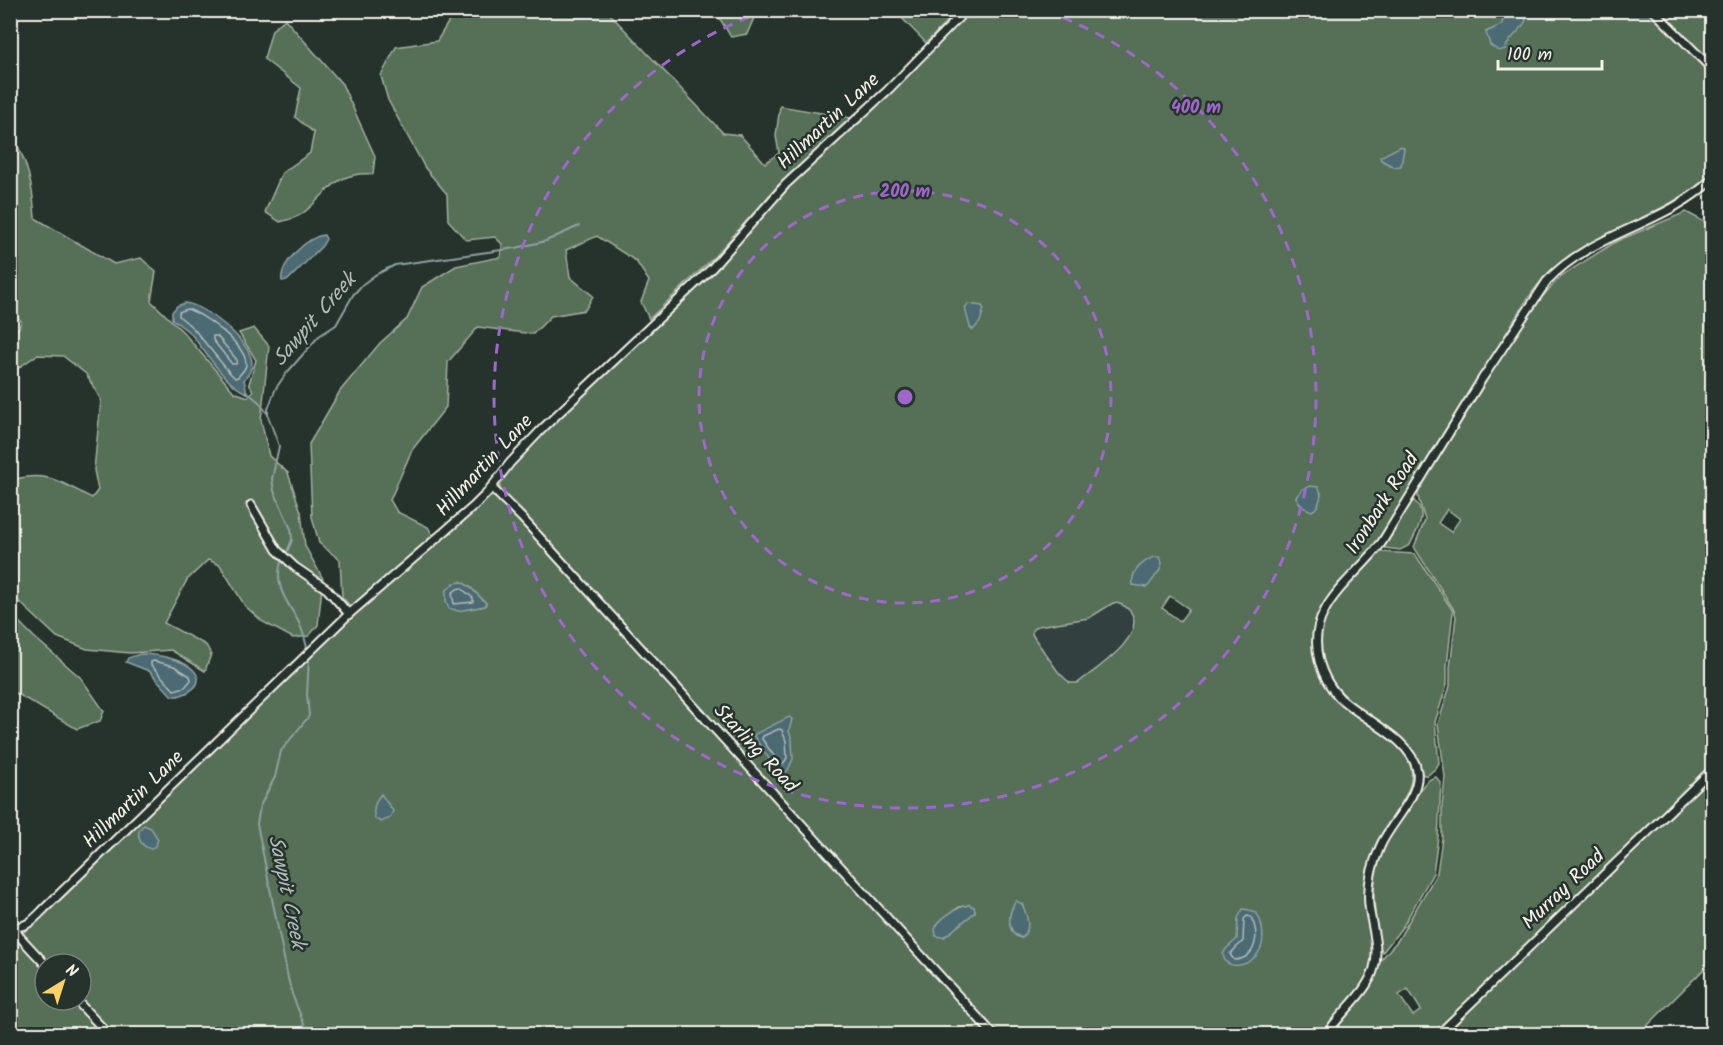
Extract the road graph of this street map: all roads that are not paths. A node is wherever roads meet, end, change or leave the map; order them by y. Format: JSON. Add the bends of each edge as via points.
{"nodes":[{"id":1,"x":966,"y":10,"type":"edge"},
{"id":2,"x":1653,"y":10,"type":"edge"},
{"id":3,"x":1713,"y":69,"type":"edge"},
{"id":4,"x":1713,"y":179,"type":"edge"},
{"id":5,"x":491,"y":487,"type":"junction"},
{"id":6,"x":251,"y":505,"type":"dead end"},
{"id":7,"x":348,"y":614,"type":"junction"},
{"id":8,"x":1713,"y":770,"type":"edge"},
{"id":9,"x":12,"y":926,"type":"edge"},
{"id":10,"x":34,"y":952,"type":"edge"},
{"id":11,"x":87,"y":1012,"type":"edge"},
{"id":12,"x":108,"y":1035,"type":"edge"},
{"id":13,"x":993,"y":1035,"type":"edge"},
{"id":14,"x":1327,"y":1035,"type":"edge"},
{"id":15,"x":1439,"y":1035,"type":"edge"}],
"edges":[{"from":1,"to":5,"type":"street","name":"Hillmartin Lane","via":[[888,90],[786,184],[712,268],[543,428]]},
{"from":2,"to":3,"type":"street"},
{"from":4,"to":14,"type":"street","name":"Ironbark Road","via":[[1678,205],[1585,251],[1547,281],[1382,542],[1324,612],[1317,649],[1325,678],[1346,704],[1406,748],[1417,778],[1411,796],[1384,838],[1373,868],[1369,894],[1376,949],[1374,969]]},
{"from":5,"to":7,"type":"street","name":"Hillmartin Lane","via":[[462,518]]},
{"from":5,"to":13,"type":"street","name":"Starling Road"},
{"from":6,"to":7,"type":"street","via":[[277,550],[327,589]]},
{"from":7,"to":9,"type":"street","name":"Hillmartin Lane","via":[[45,908],[25,925]]},
{"from":8,"to":15,"type":"street","name":"Murray Road"},
{"from":9,"to":10,"type":"street"},
{"from":11,"to":12,"type":"street"}]}
